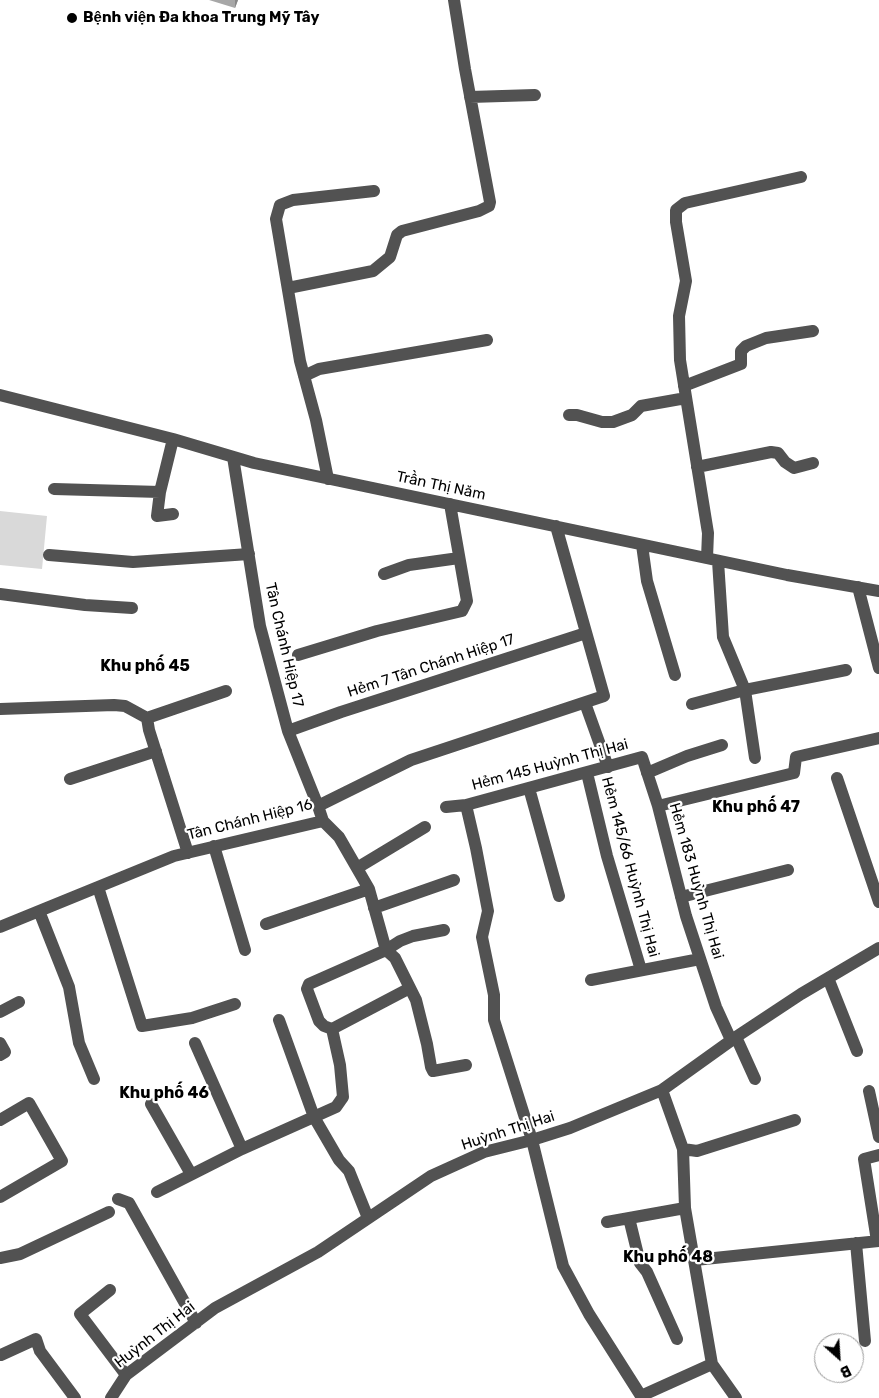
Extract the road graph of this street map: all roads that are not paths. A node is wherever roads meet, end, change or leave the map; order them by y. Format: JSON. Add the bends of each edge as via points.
{"nodes":[{"id":1,"x":454,"y":0,"type":"edge"},
{"id":2,"x":535,"y":95,"type":"dead end"},
{"id":3,"x":470,"y":97,"type":"junction"},
{"id":4,"x":801,"y":177,"type":"dead end"},
{"id":5,"x":374,"y":191,"type":"dead end"},
{"id":6,"x":288,"y":288,"type":"junction"},
{"id":7,"x":813,"y":331,"type":"dead end"},
{"id":8,"x":487,"y":340,"type":"dead end"},
{"id":9,"x":304,"y":376,"type":"junction"},
{"id":10,"x":685,"y":392,"type":"junction"},
{"id":11,"x":0,"y":396,"type":"edge"},
{"id":12,"x":569,"y":415,"type":"dead end"},
{"id":13,"x":172,"y":440,"type":"junction"},
{"id":14,"x":233,"y":457,"type":"junction"},
{"id":15,"x":813,"y":463,"type":"dead end"},
{"id":16,"x":697,"y":468,"type":"junction"},
{"id":17,"x":328,"y":479,"type":"junction"},
{"id":18,"x":54,"y":489,"type":"dead end"},
{"id":19,"x":160,"y":492,"type":"junction"},
{"id":20,"x":450,"y":504,"type":"junction"},
{"id":21,"x":173,"y":514,"type":"dead end"},
{"id":22,"x":556,"y":526,"type":"junction"},
{"id":23,"x":642,"y":544,"type":"junction"},
{"id":24,"x":249,"y":554,"type":"junction"},
{"id":25,"x":49,"y":555,"type":"dead end"},
{"id":26,"x":459,"y":558,"type":"junction"},
{"id":27,"x":713,"y":560,"type":"junction"},
{"id":28,"x":384,"y":574,"type":"dead end"},
{"id":29,"x":858,"y":587,"type":"junction"},
{"id":30,"x":879,"y":591,"type":"edge"},
{"id":31,"x":0,"y":594,"type":"edge"},
{"id":32,"x":132,"y":608,"type":"dead end"},
{"id":33,"x":586,"y":633,"type":"junction"},
{"id":34,"x":298,"y":655,"type":"dead end"},
{"id":35,"x":879,"y":668,"type":"edge"},
{"id":36,"x":846,"y":670,"type":"dead end"},
{"id":37,"x":675,"y":675,"type":"dead end"},
{"id":38,"x":745,"y":690,"type":"junction"},
{"id":39,"x":226,"y":691,"type":"dead end"},
{"id":40,"x":585,"y":703,"type":"junction"},
{"id":41,"x":692,"y":704,"type":"dead end"},
{"id":42,"x":0,"y":710,"type":"edge"},
{"id":43,"x":147,"y":718,"type":"junction"},
{"id":44,"x":288,"y":731,"type":"junction"},
{"id":45,"x":879,"y":738,"type":"edge"},
{"id":46,"x":722,"y":745,"type":"dead end"},
{"id":47,"x":156,"y":751,"type":"junction"},
{"id":48,"x":642,"y":757,"type":"joint"},
{"id":49,"x":755,"y":758,"type":"dead end"},
{"id":50,"x":608,"y":766,"type":"junction"},
{"id":51,"x":587,"y":772,"type":"junction"},
{"id":52,"x":647,"y":774,"type":"junction"},
{"id":53,"x":837,"y":778,"type":"dead end"},
{"id":54,"x":70,"y":779,"type":"dead end"},
{"id":55,"x":530,"y":788,"type":"junction"},
{"id":56,"x":466,"y":804,"type":"junction"},
{"id":57,"x":318,"y":806,"type":"junction"},
{"id":58,"x":658,"y":806,"type":"junction"},
{"id":59,"x":446,"y":807,"type":"dead end"},
{"id":60,"x":323,"y":821,"type":"junction"},
{"id":61,"x":425,"y":827,"type":"dead end"},
{"id":62,"x":214,"y":846,"type":"junction"},
{"id":63,"x":188,"y":852,"type":"junction"},
{"id":64,"x":357,"y":868,"type":"junction"},
{"id":65,"x":788,"y":870,"type":"dead end"},
{"id":66,"x":454,"y":880,"type":"dead end"},
{"id":67,"x":98,"y":886,"type":"junction"},
{"id":68,"x":369,"y":889,"type":"junction"},
{"id":69,"x":559,"y":896,"type":"dead end"},
{"id":70,"x":681,"y":898,"type":"junction"},
{"id":71,"x":879,"y":902,"type":"edge"},
{"id":72,"x":374,"y":908,"type":"junction"},
{"id":73,"x":39,"y":911,"type":"junction"},
{"id":74,"x":266,"y":924,"type":"dead end"},
{"id":75,"x":0,"y":927,"type":"edge"},
{"id":76,"x":444,"y":930,"type":"dead end"},
{"id":77,"x":879,"y":948,"type":"edge"},
{"id":78,"x":245,"y":950,"type":"dead end"},
{"id":79,"x":386,"y":950,"type":"junction"},
{"id":80,"x":700,"y":958,"type":"junction"},
{"id":81,"x":641,"y":970,"type":"junction"},
{"id":82,"x":828,"y":978,"type":"junction"},
{"id":83,"x":592,"y":980,"type":"dead end"},
{"id":84,"x":410,"y":988,"type":"junction"},
{"id":85,"x":19,"y":1002,"type":"dead end"},
{"id":86,"x":236,"y":1004,"type":"dead end"},
{"id":87,"x":0,"y":1012,"type":"edge"},
{"id":88,"x":278,"y":1020,"type":"dead end"},
{"id":89,"x":332,"y":1029,"type":"junction"},
{"id":90,"x":734,"y":1039,"type":"junction"},
{"id":91,"x":195,"y":1043,"type":"dead end"},
{"id":92,"x":0,"y":1044,"type":"edge"},
{"id":93,"x":857,"y":1051,"type":"dead end"},
{"id":94,"x":0,"y":1055,"type":"edge"},
{"id":95,"x":466,"y":1065,"type":"dead end"},
{"id":96,"x":94,"y":1079,"type":"dead end"},
{"id":97,"x":755,"y":1079,"type":"dead end"},
{"id":98,"x":662,"y":1090,"type":"junction"},
{"id":99,"x":869,"y":1091,"type":"dead end"},
{"id":100,"x":151,"y":1104,"type":"dead end"},
{"id":101,"x":314,"y":1117,"type":"junction"},
{"id":102,"x":0,"y":1120,"type":"edge"},
{"id":103,"x":795,"y":1120,"type":"dead end"},
{"id":104,"x":879,"y":1137,"type":"edge"},
{"id":105,"x":532,"y":1140,"type":"junction"},
{"id":106,"x":242,"y":1149,"type":"junction"},
{"id":107,"x":683,"y":1149,"type":"junction"},
{"id":108,"x":879,"y":1155,"type":"edge"},
{"id":109,"x":191,"y":1174,"type":"junction"},
{"id":110,"x":157,"y":1192,"type":"dead end"},
{"id":111,"x":0,"y":1197,"type":"edge"},
{"id":112,"x":118,"y":1198,"type":"dead end"},
{"id":113,"x":685,"y":1208,"type":"junction"},
{"id":114,"x":109,"y":1212,"type":"dead end"},
{"id":115,"x":368,"y":1218,"type":"junction"},
{"id":116,"x":629,"y":1218,"type":"junction"},
{"id":117,"x":607,"y":1222,"type":"dead end"},
{"id":118,"x":878,"y":1241,"type":"edge"},
{"id":119,"x":856,"y":1243,"type":"junction"},
{"id":120,"x":0,"y":1258,"type":"edge"},
{"id":121,"x":694,"y":1260,"type":"junction"},
{"id":122,"x":110,"y":1290,"type":"dead end"},
{"id":123,"x":196,"y":1323,"type":"junction"},
{"id":124,"x":677,"y":1339,"type":"dead end"},
{"id":125,"x":865,"y":1341,"type":"dead end"},
{"id":126,"x":1,"y":1355,"type":"dead end"},
{"id":127,"x":712,"y":1364,"type":"junction"},
{"id":128,"x":126,"y":1375,"type":"junction"},
{"id":129,"x":731,"y":1396,"type":"edge"},
{"id":130,"x":74,"y":1398,"type":"edge"},
{"id":131,"x":111,"y":1398,"type":"edge"}],
"edges":[{"from":1,"to":3,"type":"street"},
{"from":2,"to":3,"type":"street"},
{"from":3,"to":6,"type":"street","via":[[490,202],[488,206],[402,231],[397,235],[390,257],[373,271]]},
{"from":4,"to":10,"type":"street","via":[[685,203],[676,210],[686,281],[679,316]]},
{"from":5,"to":6,"type":"street","via":[[293,200],[280,205],[276,219]]},
{"from":6,"to":9,"type":"street"},
{"from":7,"to":10,"type":"street","via":[[766,338],[746,346],[741,351],[741,364]]},
{"from":8,"to":9,"type":"street","via":[[319,369]]},
{"from":9,"to":17,"type":"street"},
{"from":10,"to":12,"type":"street","via":[[641,406],[632,415],[613,422]]},
{"from":10,"to":16,"type":"street"},
{"from":11,"to":13,"type":"street","name":"Trần Thị Năm"},
{"from":13,"to":14,"type":"street","name":"Trần Thị Năm"},
{"from":13,"to":19,"type":"street"},
{"from":14,"to":17,"type":"street","name":"Trần Thị Năm"},
{"from":14,"to":24,"type":"street","name":"Tân Chánh Hiệp 17"},
{"from":15,"to":16,"type":"street","via":[[794,468],[778,453],[771,452]]},
{"from":16,"to":27,"type":"street"},
{"from":17,"to":20,"type":"street","name":"Trần Thị Năm"},
{"from":18,"to":19,"type":"street"},
{"from":19,"to":21,"type":"street","via":[[158,516]]},
{"from":20,"to":22,"type":"street","name":"Trần Thị Năm"},
{"from":20,"to":26,"type":"street"},
{"from":22,"to":23,"type":"street","name":"Trần Thị Năm"},
{"from":22,"to":33,"type":"street"},
{"from":23,"to":27,"type":"street","name":"Trần Thị Năm"},
{"from":23,"to":37,"type":"street","via":[[647,581]]},
{"from":24,"to":25,"type":"street","via":[[132,562]]},
{"from":24,"to":44,"type":"street","name":"Tân Chánh Hiệp 17","via":[[260,626]]},
{"from":26,"to":28,"type":"street","via":[[409,565]]},
{"from":26,"to":34,"type":"street","via":[[467,601],[462,611],[377,631]]},
{"from":27,"to":29,"type":"street","name":"Trần Thị Năm"},
{"from":27,"to":38,"type":"street","via":[[723,637]]},
{"from":29,"to":30,"type":"street","name":"Trần Thị Năm"},
{"from":29,"to":35,"type":"street"},
{"from":31,"to":32,"type":"street"},
{"from":33,"to":40,"type":"street","name":"Tân Chánh Hiệp 16","via":[[604,696]]},
{"from":33,"to":44,"type":"street","name":"Hẻm 7 Tân Chánh Hiệp 17"},
{"from":36,"to":38,"type":"street"},
{"from":38,"to":41,"type":"street"},
{"from":38,"to":49,"type":"street"},
{"from":39,"to":43,"type":"street"},
{"from":40,"to":50,"type":"street"},
{"from":40,"to":57,"type":"street","name":"Tân Chánh Hiệp 16","via":[[411,760]]},
{"from":42,"to":43,"type":"street","via":[[114,705],[125,706]]},
{"from":43,"to":47,"type":"street"},
{"from":44,"to":57,"type":"street","name":"Tân Chánh Hiệp 17"},
{"from":45,"to":58,"type":"street","via":[[796,758],[794,773]]},
{"from":46,"to":52,"type":"street"},
{"from":47,"to":54,"type":"street"},
{"from":47,"to":63,"type":"street"},
{"from":48,"to":50,"type":"street","name":"Hẻm 145 Huỳnh Thị Hai"},
{"from":48,"to":52,"type":"street","name":"Hẻm 183 Huỳnh Thị Hai"},
{"from":50,"to":51,"type":"street","name":"Hẻm 145 Huỳnh Thị Hai"},
{"from":51,"to":55,"type":"street","name":"Hẻm 145 Huỳnh Thị Hai"},
{"from":51,"to":81,"type":"street","name":"Hẻm 145/66 Huỳnh Thị Hai","via":[[607,856]]},
{"from":52,"to":58,"type":"street","name":"Hẻm 183 Huỳnh Thị Hai"},
{"from":53,"to":71,"type":"street"},
{"from":55,"to":56,"type":"street","name":"Hẻm 145 Huỳnh Thị Hai"},
{"from":55,"to":69,"type":"street"},
{"from":56,"to":59,"type":"street","name":"Hẻm 145 Huỳnh Thị Hai"},
{"from":56,"to":105,"type":"street","name":"Hẻm 145 Huỳnh Thị Hai","via":[[488,911],[482,937],[494,995],[494,1020]]},
{"from":57,"to":60,"type":"street","name":"Tân Chánh Hiệp 16"},
{"from":58,"to":70,"type":"street","name":"Hẻm 183 Huỳnh Thị Hai"},
{"from":60,"to":62,"type":"street","name":"Tân Chánh Hiệp 16"},
{"from":60,"to":64,"type":"street","via":[[339,836]]},
{"from":61,"to":64,"type":"street"},
{"from":62,"to":63,"type":"street","name":"Tân Chánh Hiệp 16"},
{"from":62,"to":78,"type":"street"},
{"from":63,"to":67,"type":"street","name":"Tân Chánh Hiệp 16"},
{"from":64,"to":68,"type":"street"},
{"from":65,"to":70,"type":"street"},
{"from":66,"to":72,"type":"street"},
{"from":67,"to":73,"type":"street","name":"Tân Chánh Hiệp 16"},
{"from":67,"to":86,"type":"street","via":[[142,1026],[192,1018]]},
{"from":68,"to":72,"type":"street"},
{"from":68,"to":74,"type":"street"},
{"from":70,"to":80,"type":"street","name":"Hẻm 183 Huỳnh Thị Hai"},
{"from":72,"to":79,"type":"street"},
{"from":73,"to":75,"type":"street","name":"Tân Chánh Hiệp 16"},
{"from":73,"to":96,"type":"street","via":[[69,987],[79,1043]]},
{"from":76,"to":79,"type":"street","via":[[413,936]]},
{"from":77,"to":82,"type":"street","name":"Huỳnh Thị Hai"},
{"from":79,"to":84,"type":"street","via":[[395,958]]},
{"from":79,"to":89,"type":"street","via":[[308,984],[318,1021]]},
{"from":80,"to":81,"type":"street"},
{"from":80,"to":90,"type":"street","name":"Hẻm 183 Huỳnh Thị Hai","via":[[716,1007]]},
{"from":81,"to":83,"type":"street"},
{"from":82,"to":90,"type":"street","name":"Huỳnh Thị Hai"},
{"from":82,"to":93,"type":"street"},
{"from":84,"to":89,"type":"street"},
{"from":84,"to":95,"type":"street","via":[[416,1000],[433,1070]]},
{"from":85,"to":87,"type":"street"},
{"from":88,"to":101,"type":"street"},
{"from":89,"to":101,"type":"street","via":[[343,1097],[336,1107]]},
{"from":90,"to":97,"type":"street","name":"Hẻm 183 Huỳnh Thị Hai"},
{"from":90,"to":98,"type":"street","name":"Huỳnh Thị Hai"},
{"from":91,"to":106,"type":"street"},
{"from":92,"to":94,"type":"street","via":[[5,1052]]},
{"from":98,"to":105,"type":"street","name":"Huỳnh Thị Hai"},
{"from":98,"to":107,"type":"street"},
{"from":99,"to":104,"type":"street"},
{"from":100,"to":109,"type":"street"},
{"from":101,"to":106,"type":"street"},
{"from":101,"to":115,"type":"street","via":[[348,1170]]},
{"from":102,"to":111,"type":"street","via":[[29,1103],[62,1161]]},
{"from":103,"to":107,"type":"street","via":[[697,1150]]},
{"from":105,"to":115,"type":"street","name":"Huỳnh Thị Hai","via":[[484,1152],[430,1176]]},
{"from":105,"to":127,"type":"street","name":"Hẻm 145 Huỳnh Thị Hai","via":[[563,1266],[641,1396]]},
{"from":106,"to":109,"type":"street"},
{"from":107,"to":113,"type":"street"},
{"from":108,"to":118,"type":"street","via":[[864,1159]]},
{"from":109,"to":110,"type":"street"},
{"from":112,"to":123,"type":"street","via":[[129,1203]]},
{"from":113,"to":116,"type":"street"},
{"from":113,"to":121,"type":"street"},
{"from":114,"to":120,"type":"street","via":[[20,1254]]},
{"from":115,"to":123,"type":"street","name":"Huỳnh Thị Hai","via":[[318,1252],[215,1308]]},
{"from":116,"to":117,"type":"street"},
{"from":116,"to":124,"type":"street","via":[[640,1263]]},
{"from":118,"to":119,"type":"street"},
{"from":119,"to":121,"type":"street"},
{"from":119,"to":125,"type":"street"},
{"from":121,"to":127,"type":"street"},
{"from":122,"to":128,"type":"street","via":[[80,1314]]},
{"from":123,"to":128,"type":"street","name":"Huỳnh Thị Hai"},
{"from":126,"to":130,"type":"street","via":[[36,1339],[40,1351]]},
{"from":127,"to":129,"type":"street"},
{"from":128,"to":131,"type":"street","name":"Huỳnh Thị Hai"}]}
